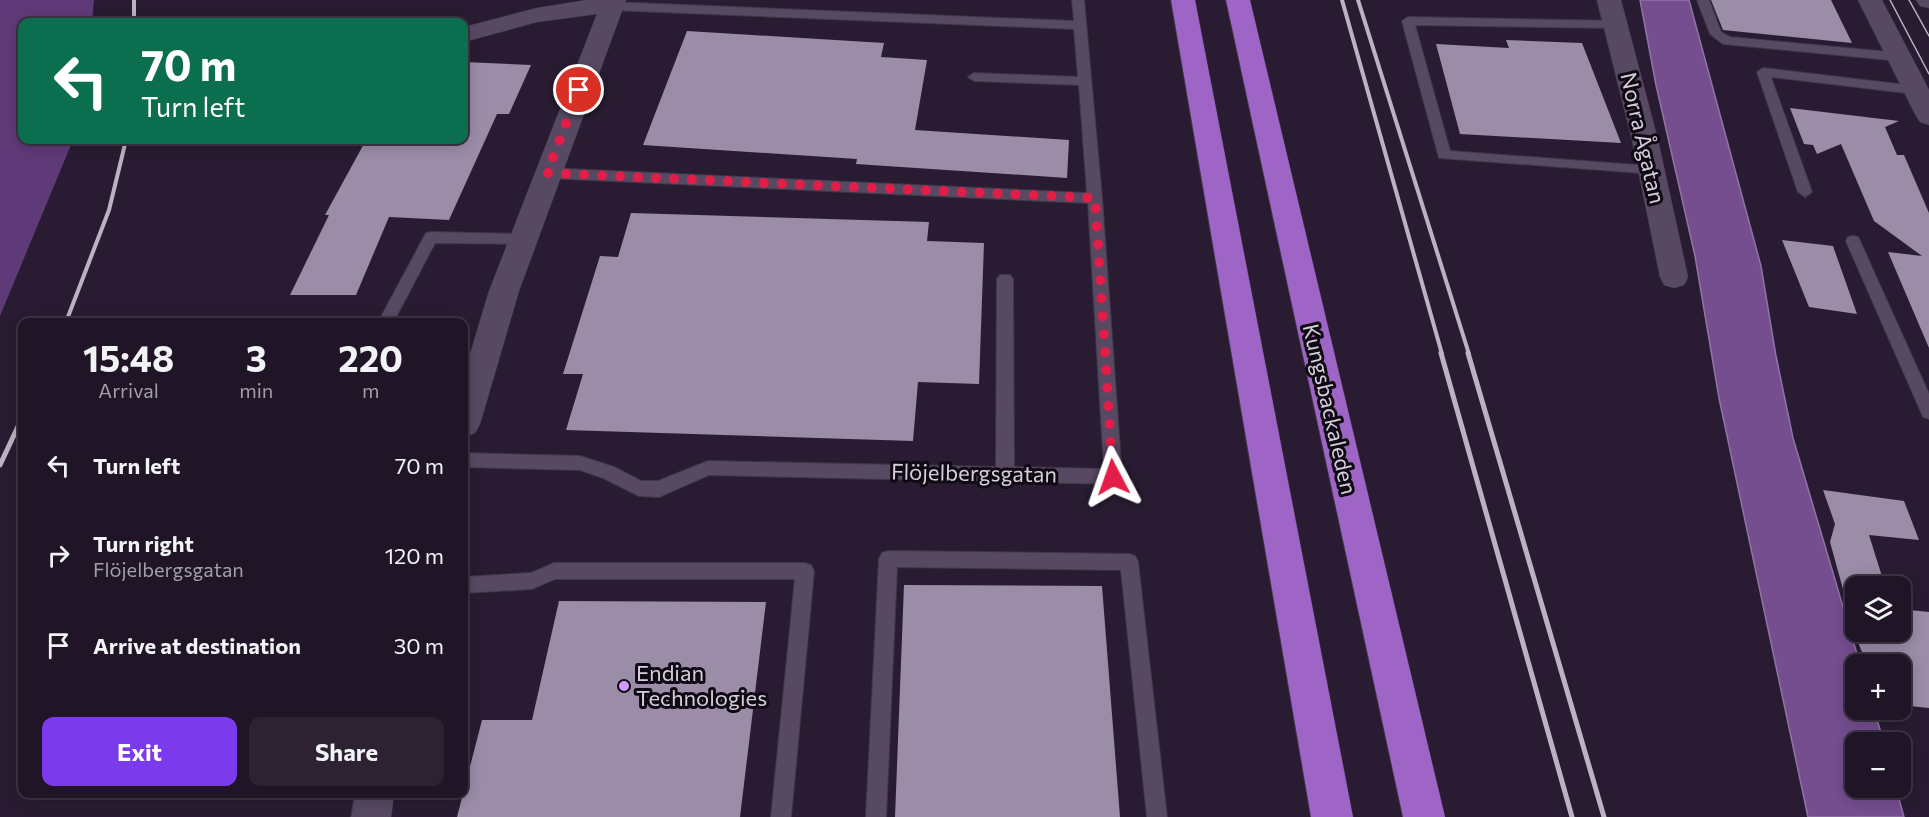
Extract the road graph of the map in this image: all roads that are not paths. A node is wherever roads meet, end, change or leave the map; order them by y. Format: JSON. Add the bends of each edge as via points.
{"nodes":[{"id":1,"x":1078,"y":0,"type":"edge"},
{"id":2,"x":1183,"y":0,"type":"edge"},
{"id":3,"x":1238,"y":0,"type":"edge"},
{"id":4,"x":1702,"y":0,"type":"edge"},
{"id":5,"x":1869,"y":0,"type":"edge"},
{"id":6,"x":613,"y":3,"type":"edge"},
{"id":7,"x":1612,"y":12,"type":"edge"},
{"id":8,"x":1079,"y":25,"type":"junction"},
{"id":9,"x":468,"y":33,"type":"edge"},
{"id":10,"x":1900,"y":57,"type":"junction"},
{"id":11,"x":974,"y":76,"type":"dead end"},
{"id":12,"x":1084,"y":81,"type":"junction"},
{"id":13,"x":1915,"y":90,"type":"junction"},
{"id":14,"x":1929,"y":116,"type":"edge"},
{"id":15,"x":1650,"y":171,"type":"junction"},
{"id":16,"x":547,"y":173,"type":"junction"},
{"id":17,"x":1805,"y":192,"type":"dead end"},
{"id":18,"x":1095,"y":198,"type":"junction"},
{"id":19,"x":523,"y":239,"type":"junction"},
{"id":20,"x":1853,"y":241,"type":"dead end"},
{"id":21,"x":1674,"y":277,"type":"dead end"},
{"id":22,"x":1005,"y":279,"type":"dead end"},
{"id":23,"x":389,"y":317,"type":"dead end"},
{"id":24,"x":469,"y":386,"type":"edge"},
{"id":25,"x":1929,"y":412,"type":"edge"},
{"id":26,"x":468,"y":460,"type":"edge"},
{"id":27,"x":1005,"y":474,"type":"junction"},
{"id":28,"x":468,"y":585,"type":"edge"},
{"id":29,"x":374,"y":798,"type":"edge"},
{"id":30,"x":371,"y":817,"type":"edge"},
{"id":31,"x":781,"y":817,"type":"edge"},
{"id":32,"x":876,"y":817,"type":"edge"},
{"id":33,"x":1157,"y":817,"type":"edge"},
{"id":34,"x":1332,"y":817,"type":"edge"},
{"id":35,"x":1424,"y":817,"type":"edge"}],
"edges":[{"from":1,"to":8,"type":"lane","name":"Flöjelbergsgatan"},
{"from":2,"to":34,"type":"highway"},
{"from":3,"to":35,"type":"highway","name":"Kungsbackaleden"},
{"from":4,"to":10,"type":"lane","via":[[1716,34],[1727,41]]},
{"from":5,"to":10,"type":"main road"},
{"from":6,"to":8,"type":"lane"},
{"from":6,"to":9,"type":"street","via":[[547,12]]},
{"from":6,"to":16,"type":"street"},
{"from":7,"to":15,"type":"street","name":"Norra Ågatan"},
{"from":7,"to":15,"type":"lane","via":[[1408,21],[1444,154]]},
{"from":8,"to":12,"type":"lane","name":"Flöjelbergsgatan"},
{"from":10,"to":13,"type":"main road"},
{"from":11,"to":12,"type":"lane"},
{"from":12,"to":18,"type":"lane","name":"Flöjelbergsgatan"},
{"from":13,"to":14,"type":"main road"},
{"from":13,"to":17,"type":"lane","via":[[1763,72]]},
{"from":15,"to":21,"type":"street","name":"Norra Ågatan"},
{"from":16,"to":18,"type":"lane"},
{"from":16,"to":19,"type":"street"},
{"from":18,"to":27,"type":"lane","name":"Flöjelbergsgatan","via":[[1113,477]]},
{"from":19,"to":23,"type":"lane","via":[[431,237]]},
{"from":19,"to":24,"type":"street"},
{"from":20,"to":25,"type":"lane"},
{"from":22,"to":27,"type":"lane"},
{"from":26,"to":27,"type":"lane","name":"Flöjelbergsgatan","via":[[580,463],[639,488],[659,489],[708,468]]},
{"from":28,"to":31,"type":"lane","via":[[532,581],[554,571],[805,571]]},
{"from":29,"to":30,"type":"street"},
{"from":32,"to":33,"type":"lane","via":[[888,559],[1129,562]]}]}
